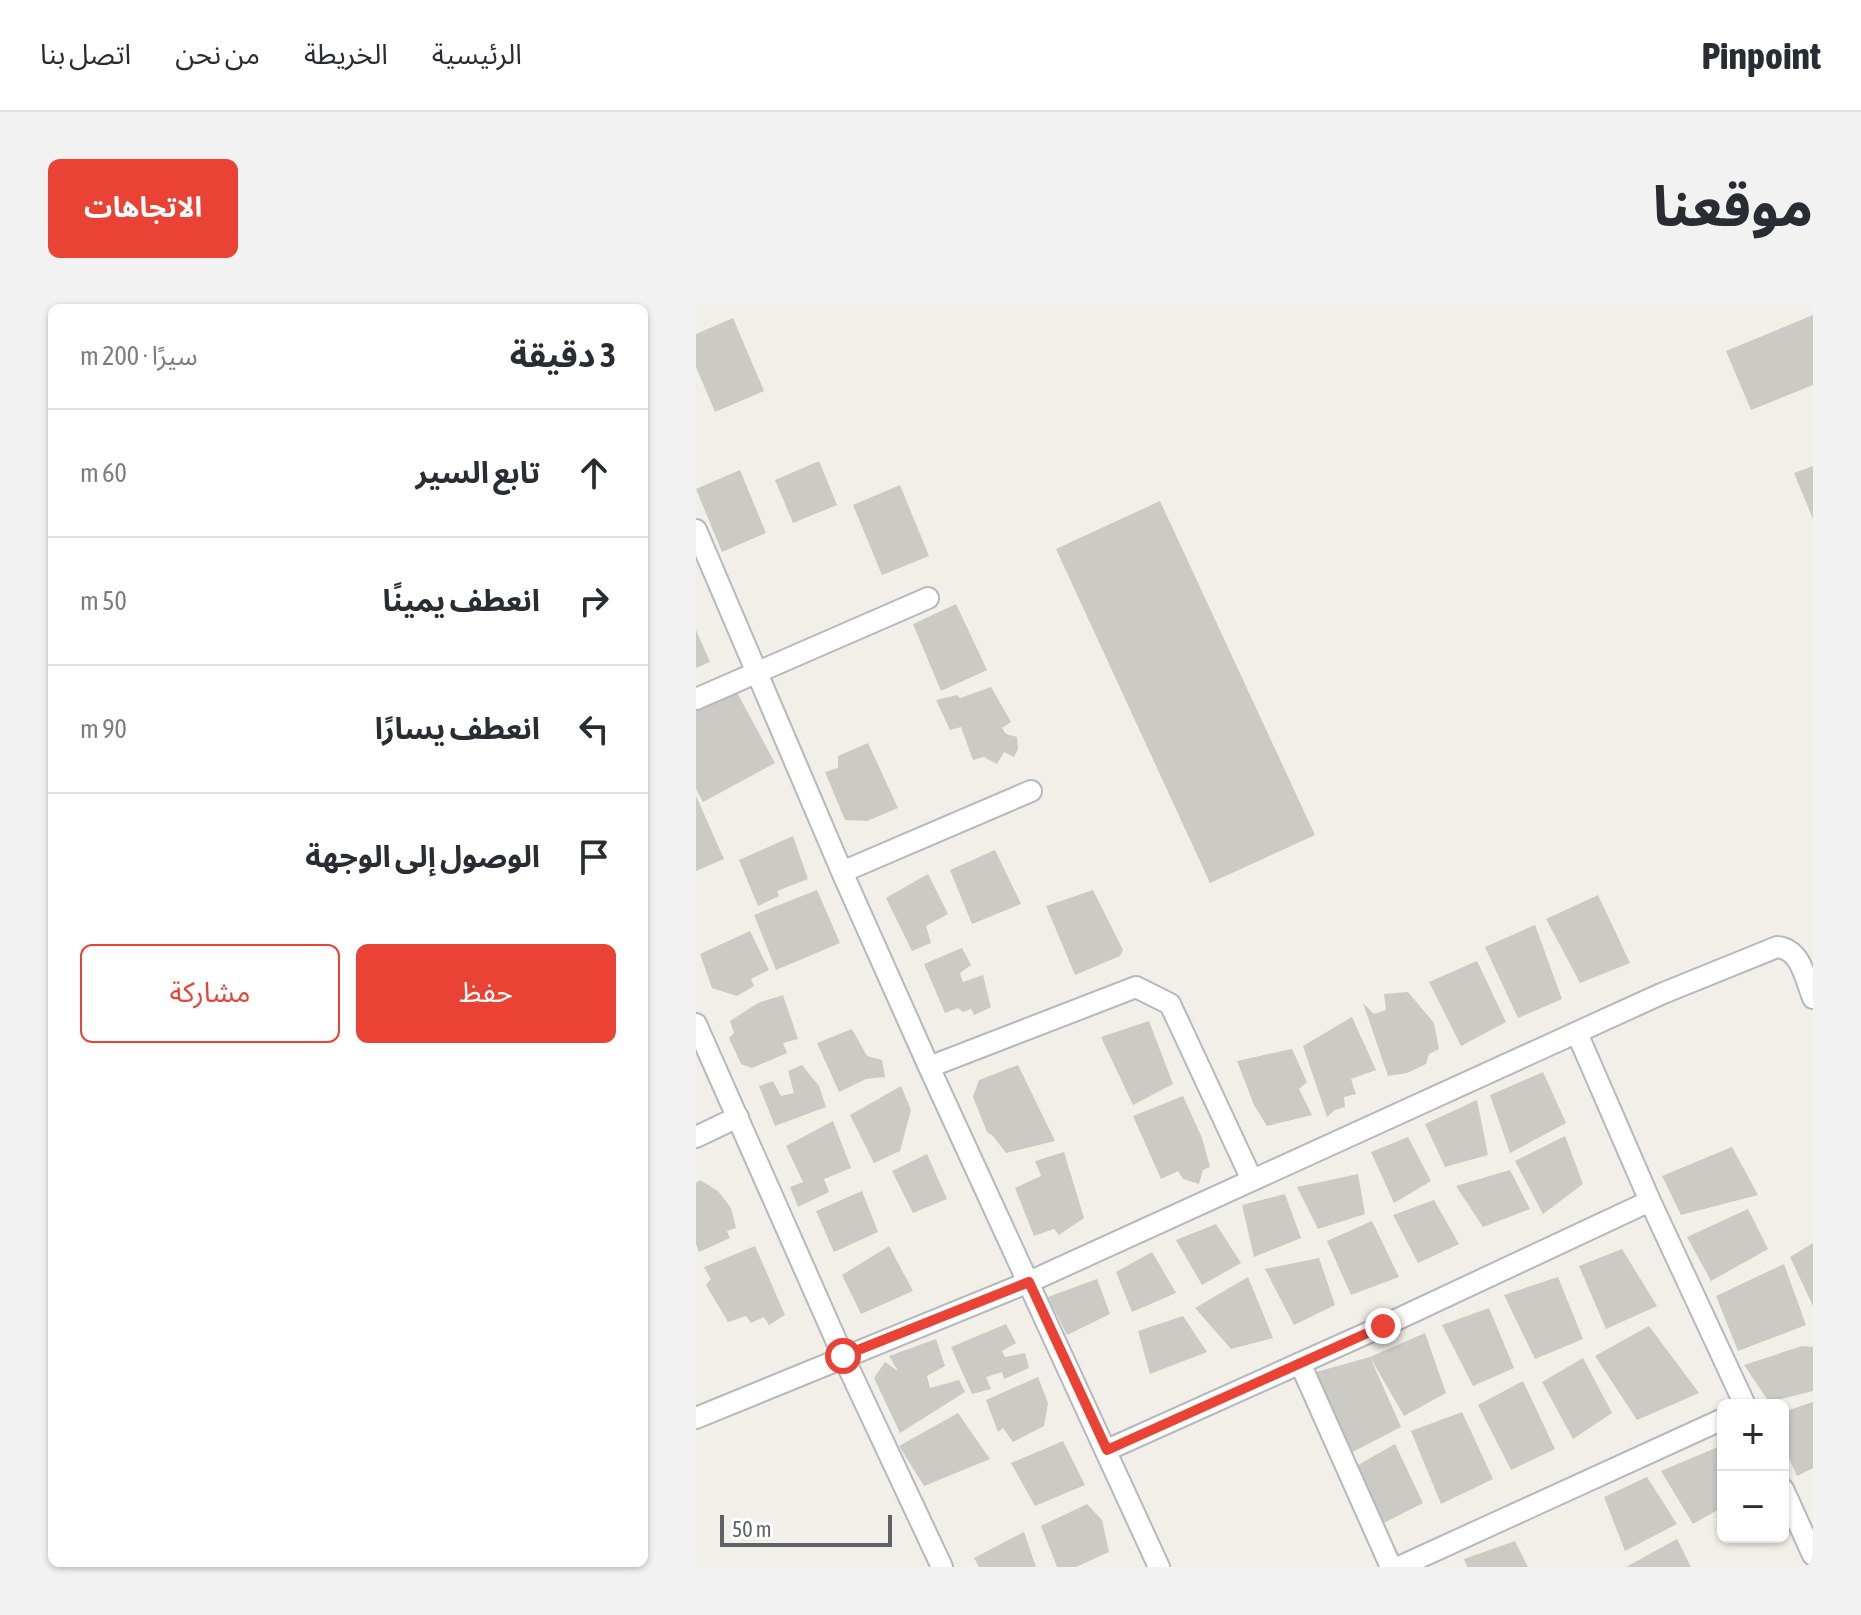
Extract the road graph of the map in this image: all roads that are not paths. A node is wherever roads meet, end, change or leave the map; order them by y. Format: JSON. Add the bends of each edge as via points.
{"nodes":[{"id":1,"x":696,"y":530,"type":"edge"},
{"id":2,"x":928,"y":598,"type":"dead end"},
{"id":3,"x":758,"y":671,"type":"junction"},
{"id":4,"x":696,"y":699,"type":"edge"},
{"id":5,"x":1031,"y":791,"type":"dead end"},
{"id":6,"x":842,"y":872,"type":"junction"},
{"id":7,"x":1813,"y":998,"type":"edge"},
{"id":8,"x":696,"y":1024,"type":"edge"},
{"id":9,"x":1577,"y":1033,"type":"junction"},
{"id":10,"x":929,"y":1067,"type":"junction"},
{"id":11,"x":738,"y":1117,"type":"junction"},
{"id":12,"x":696,"y":1137,"type":"edge"},
{"id":13,"x":1252,"y":1180,"type":"junction"},
{"id":14,"x":1650,"y":1201,"type":"junction"},
{"id":15,"x":1029,"y":1282,"type":"junction"},
{"id":16,"x":843,"y":1356,"type":"junction"},
{"id":17,"x":1300,"y":1363,"type":"junction"},
{"id":18,"x":1742,"y":1399,"type":"edge"},
{"id":19,"x":696,"y":1418,"type":"edge"},
{"id":20,"x":1717,"y":1422,"type":"edge"},
{"id":21,"x":1107,"y":1450,"type":"junction"},
{"id":22,"x":1789,"y":1502,"type":"edge"},
{"id":23,"x":1813,"y":1555,"type":"edge"},
{"id":24,"x":942,"y":1567,"type":"edge"},
{"id":25,"x":1159,"y":1567,"type":"edge"},
{"id":26,"x":1391,"y":1567,"type":"edge"},
{"id":27,"x":1399,"y":1567,"type":"edge"}],
"edges":[{"from":1,"to":3,"type":"street"},
{"from":2,"to":3,"type":"street"},
{"from":3,"to":4,"type":"street"},
{"from":3,"to":6,"type":"street"},
{"from":5,"to":6,"type":"street"},
{"from":6,"to":10,"type":"street"},
{"from":7,"to":9,"type":"street","via":[[1795,954],[1777,947]]},
{"from":8,"to":11,"type":"street"},
{"from":9,"to":13,"type":"street"},
{"from":9,"to":14,"type":"street"},
{"from":10,"to":13,"type":"street","via":[[1136,987],[1170,1004]]},
{"from":10,"to":15,"type":"street"},
{"from":11,"to":12,"type":"street"},
{"from":11,"to":16,"type":"street"},
{"from":13,"to":15,"type":"street"},
{"from":14,"to":17,"type":"street"},
{"from":14,"to":18,"type":"street"},
{"from":15,"to":16,"type":"street"},
{"from":15,"to":21,"type":"street"},
{"from":16,"to":19,"type":"street"},
{"from":16,"to":24,"type":"street"},
{"from":17,"to":21,"type":"street"},
{"from":17,"to":26,"type":"street"},
{"from":20,"to":27,"type":"street"},
{"from":21,"to":25,"type":"street"},
{"from":22,"to":23,"type":"street"}]}
